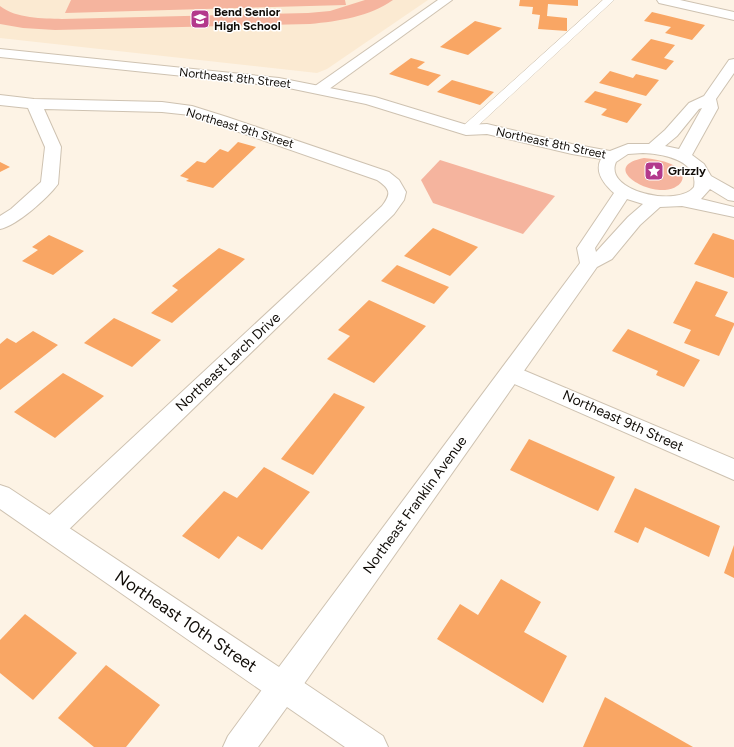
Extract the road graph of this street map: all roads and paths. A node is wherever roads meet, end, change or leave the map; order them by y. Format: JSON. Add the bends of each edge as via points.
{"nodes":[{"id":1,"x":446,"y":0,"type":"edge"},
{"id":2,"x":609,"y":0,"type":"edge"},
{"id":3,"x":663,"y":0,"type":"edge"},
{"id":4,"x":734,"y":16,"type":"edge"},
{"id":5,"x":0,"y":53,"type":"edge"},
{"id":6,"x":734,"y":63,"type":"edge"},
{"id":7,"x":320,"y":89,"type":"junction"},
{"id":8,"x":708,"y":99,"type":"junction"},
{"id":9,"x":0,"y":100,"type":"edge"},
{"id":10,"x":34,"y":104,"type":"junction"},
{"id":11,"x":466,"y":130,"type":"junction"},
{"id":12,"x":653,"y":148,"type":"junction"},
{"id":13,"x":613,"y":156,"type":"junction"},
{"id":14,"x":683,"y":156,"type":"junction"},
{"id":15,"x":606,"y":172,"type":"junction"},
{"id":16,"x":704,"y":179,"type":"junction"},
{"id":17,"x":396,"y":190,"type":"joint"},
{"id":18,"x":624,"y":191,"type":"junction"},
{"id":19,"x":734,"y":196,"type":"edge"},
{"id":20,"x":681,"y":200,"type":"junction"},
{"id":21,"x":656,"y":201,"type":"junction"},
{"id":22,"x":734,"y":212,"type":"edge"},
{"id":23,"x":0,"y":224,"type":"edge"},
{"id":24,"x":590,"y":263,"type":"junction"},
{"id":25,"x":512,"y":373,"type":"junction"},
{"id":26,"x":734,"y":470,"type":"edge"},
{"id":27,"x":0,"y":496,"type":"edge"},
{"id":28,"x":51,"y":530,"type":"junction"},
{"id":29,"x":283,"y":687,"type":"junction"},
{"id":30,"x":239,"y":747,"type":"edge"},
{"id":31,"x":372,"y":747,"type":"edge"}],
"edges":[{"from":1,"to":7,"type":"street"},
{"from":2,"to":11,"type":"lane"},
{"from":3,"to":4,"type":"street"},
{"from":5,"to":7,"type":"street","name":"Northeast 8th Street","via":[[279,82]]},
{"from":6,"to":8,"type":"street"},
{"from":7,"to":11,"type":"street","name":"Northeast 8th Street","via":[[370,100]]},
{"from":8,"to":12,"type":"street","via":[[694,106],[671,133]]},
{"from":8,"to":14,"type":"street","via":[[710,108]]},
{"from":9,"to":10,"type":"street","name":"Northeast 9th Street"},
{"from":10,"to":17,"type":"street","name":"Northeast 9th Street","via":[[162,107],[192,112],[383,176],[394,183]]},
{"from":10,"to":23,"type":"street","via":[[53,147],[49,184],[17,213]]},
{"from":11,"to":13,"type":"street","name":"Northeast 8th Street","via":[[487,129]]},
{"from":11,"to":15,"type":"street","name":"Northeast 8th Street","via":[[480,140]]},
{"from":12,"to":13,"type":"street","via":[[623,150]]},
{"from":12,"to":14,"type":"street"},
{"from":13,"to":15,"type":"street","via":[[607,163]]},
{"from":14,"to":16,"type":"street","via":[[701,171]]},
{"from":15,"to":18,"type":"street","via":[[609,179]]},
{"from":16,"to":19,"type":"street"},
{"from":16,"to":20,"type":"street","via":[[699,192]]},
{"from":17,"to":28,"type":"street","name":"Northeast Larch Drive","via":[[396,200],[388,210]]},
{"from":18,"to":21,"type":"street","via":[[639,198]]},
{"from":18,"to":24,"type":"street","via":[[586,248]]},
{"from":20,"to":21,"type":"street"},
{"from":20,"to":22,"type":"street"},
{"from":21,"to":24,"type":"street","name":"Northeast Franklin Avenue","via":[[634,221],[605,255]]},
{"from":24,"to":25,"type":"street","name":"Northeast Franklin Avenue"},
{"from":25,"to":26,"type":"street","name":"Northeast 9th Street"},
{"from":25,"to":29,"type":"street","name":"Northeast Franklin Avenue"},
{"from":27,"to":28,"type":"street","name":"Northeast 10th Street"},
{"from":28,"to":29,"type":"street","name":"Northeast 10th Street"},
{"from":29,"to":30,"type":"street","name":"Northeast Franklin Avenue"},
{"from":29,"to":31,"type":"street","name":"Northeast 10th Street"}]}
